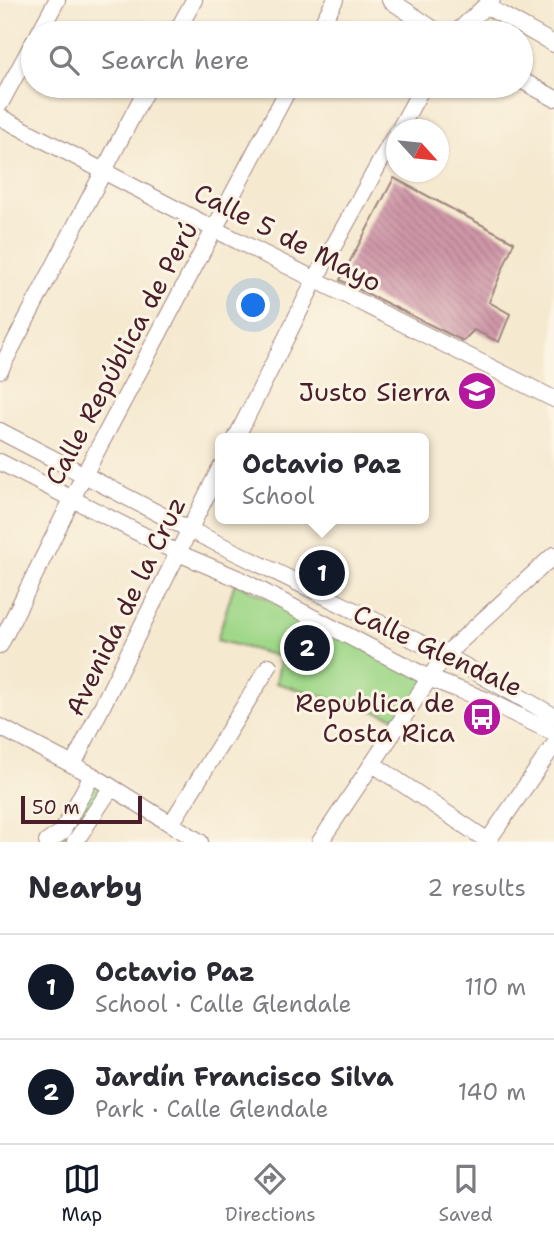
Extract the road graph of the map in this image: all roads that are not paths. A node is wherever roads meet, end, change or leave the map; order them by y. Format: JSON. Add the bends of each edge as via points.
{"nodes":[{"id":1,"x":57,"y":0,"type":"edge"},
{"id":2,"x":194,"y":0,"type":"edge"},
{"id":3,"x":335,"y":0,"type":"edge"},
{"id":4,"x":390,"y":0,"type":"edge"},
{"id":5,"x":489,"y":3,"type":"edge"},
{"id":6,"x":45,"y":21,"type":"edge"},
{"id":7,"x":183,"y":21,"type":"edge"},
{"id":8,"x":324,"y":21,"type":"edge"},
{"id":9,"x":421,"y":21,"type":"edge"},
{"id":10,"x":469,"y":21,"type":"edge"},
{"id":11,"x":518,"y":21,"type":"edge"},
{"id":12,"x":533,"y":31,"type":"edge"},
{"id":13,"x":554,"y":44,"type":"edge"},
{"id":14,"x":21,"y":65,"type":"edge"},
{"id":15,"x":533,"y":87,"type":"edge"},
{"id":16,"x":142,"y":98,"type":"edge"},
{"id":17,"x":284,"y":98,"type":"edge"},
{"id":18,"x":416,"y":98,"type":"edge"},
{"id":19,"x":554,"y":98,"type":"edge"},
{"id":20,"x":0,"y":104,"type":"edge"},
{"id":21,"x":0,"y":117,"type":"edge"},
{"id":22,"x":405,"y":119,"type":"edge"},
{"id":23,"x":386,"y":153,"type":"edge"},
{"id":24,"x":103,"y":170,"type":"junction"},
{"id":25,"x":214,"y":229,"type":"junction"},
{"id":26,"x":316,"y":278,"type":"junction"},
{"id":27,"x":0,"y":370,"type":"edge"},
{"id":28,"x":554,"y":399,"type":"edge"},
{"id":29,"x":0,"y":431,"type":"edge"},
{"id":30,"x":238,"y":433,"type":"edge"},
{"id":31,"x":0,"y":462,"type":"edge"},
{"id":32,"x":84,"y":475,"type":"junction"},
{"id":33,"x":215,"y":478,"type":"edge"},
{"id":34,"x":72,"y":499,"type":"junction"},
{"id":35,"x":190,"y":530,"type":"junction"},
{"id":36,"x":178,"y":553,"type":"junction"},
{"id":37,"x":554,"y":555,"type":"edge"},
{"id":38,"x":0,"y":645,"type":"edge"},
{"id":39,"x":445,"y":655,"type":"junction"},
{"id":40,"x":269,"y":666,"type":"dead end"},
{"id":41,"x":431,"y":678,"type":"junction"},
{"id":42,"x":554,"y":716,"type":"edge"},
{"id":43,"x":0,"y":727,"type":"edge"},
{"id":44,"x":554,"y":733,"type":"edge"},
{"id":45,"x":554,"y":745,"type":"edge"},
{"id":46,"x":373,"y":764,"type":"junction"},
{"id":47,"x":73,"y":765,"type":"junction"},
{"id":48,"x":92,"y":775,"type":"junction"},
{"id":49,"x":111,"y":788,"type":"junction"},
{"id":50,"x":171,"y":824,"type":"junction"},
{"id":51,"x":58,"y":840,"type":"edge"},
{"id":52,"x":198,"y":841,"type":"edge"},
{"id":53,"x":75,"y":842,"type":"edge"},
{"id":54,"x":320,"y":842,"type":"edge"},
{"id":55,"x":488,"y":842,"type":"edge"}],
"edges":[{"from":1,"to":6,"type":"street"},
{"from":2,"to":7,"type":"street"},
{"from":3,"to":8,"type":"street"},
{"from":4,"to":9,"type":"street"},
{"from":5,"to":10,"type":"street"},
{"from":5,"to":11,"type":"street"},
{"from":12,"to":13,"type":"street"},
{"from":14,"to":20,"type":"street"},
{"from":15,"to":19,"type":"street"},
{"from":16,"to":24,"type":"street"},
{"from":17,"to":25,"type":"street","name":"Calle República de Perú"},
{"from":18,"to":22,"type":"street"},
{"from":21,"to":24,"type":"street","name":"Calle 5 de Mayo"},
{"from":23,"to":26,"type":"street"},
{"from":24,"to":25,"type":"street","name":"Calle 5 de Mayo"},
{"from":24,"to":27,"type":"street"},
{"from":25,"to":26,"type":"street","name":"Calle 5 de Mayo"},
{"from":25,"to":32,"type":"street","name":"Calle República de Perú"},
{"from":26,"to":28,"type":"street","name":"Calle 5 de Mayo"},
{"from":26,"to":30,"type":"street"},
{"from":29,"to":32,"type":"street","name":"Calle Glendale"},
{"from":31,"to":34,"type":"street","name":"Calle Glendale"},
{"from":32,"to":34,"type":"street","name":"Calle República de Perú"},
{"from":32,"to":35,"type":"street","name":"Calle Glendale"},
{"from":33,"to":35,"type":"street","name":"Avenida de la Cruz"},
{"from":34,"to":36,"type":"street","name":"Calle Glendale"},
{"from":34,"to":38,"type":"street","name":"Calle República de Perú"},
{"from":35,"to":36,"type":"street","name":"Avenida de la Cruz"},
{"from":35,"to":39,"type":"street","name":"Calle Glendale"},
{"from":36,"to":41,"type":"street","name":"Calle Glendale","via":[[237,578]]},
{"from":36,"to":47,"type":"street","name":"Avenida de la Cruz"},
{"from":37,"to":39,"type":"street"},
{"from":39,"to":41,"type":"street"},
{"from":39,"to":42,"type":"street","name":"Calle Glendale"},
{"from":40,"to":50,"type":"street"},
{"from":41,"to":44,"type":"street","name":"Calle Glendale"},
{"from":41,"to":46,"type":"street"},
{"from":43,"to":47,"type":"street"},
{"from":45,"to":55,"type":"street"},
{"from":46,"to":54,"type":"street"},
{"from":46,"to":55,"type":"street"},
{"from":47,"to":48,"type":"street"},
{"from":48,"to":49,"type":"street"},
{"from":48,"to":51,"type":"street"},
{"from":49,"to":50,"type":"street"},
{"from":49,"to":53,"type":"street"},
{"from":50,"to":52,"type":"street"}]}
